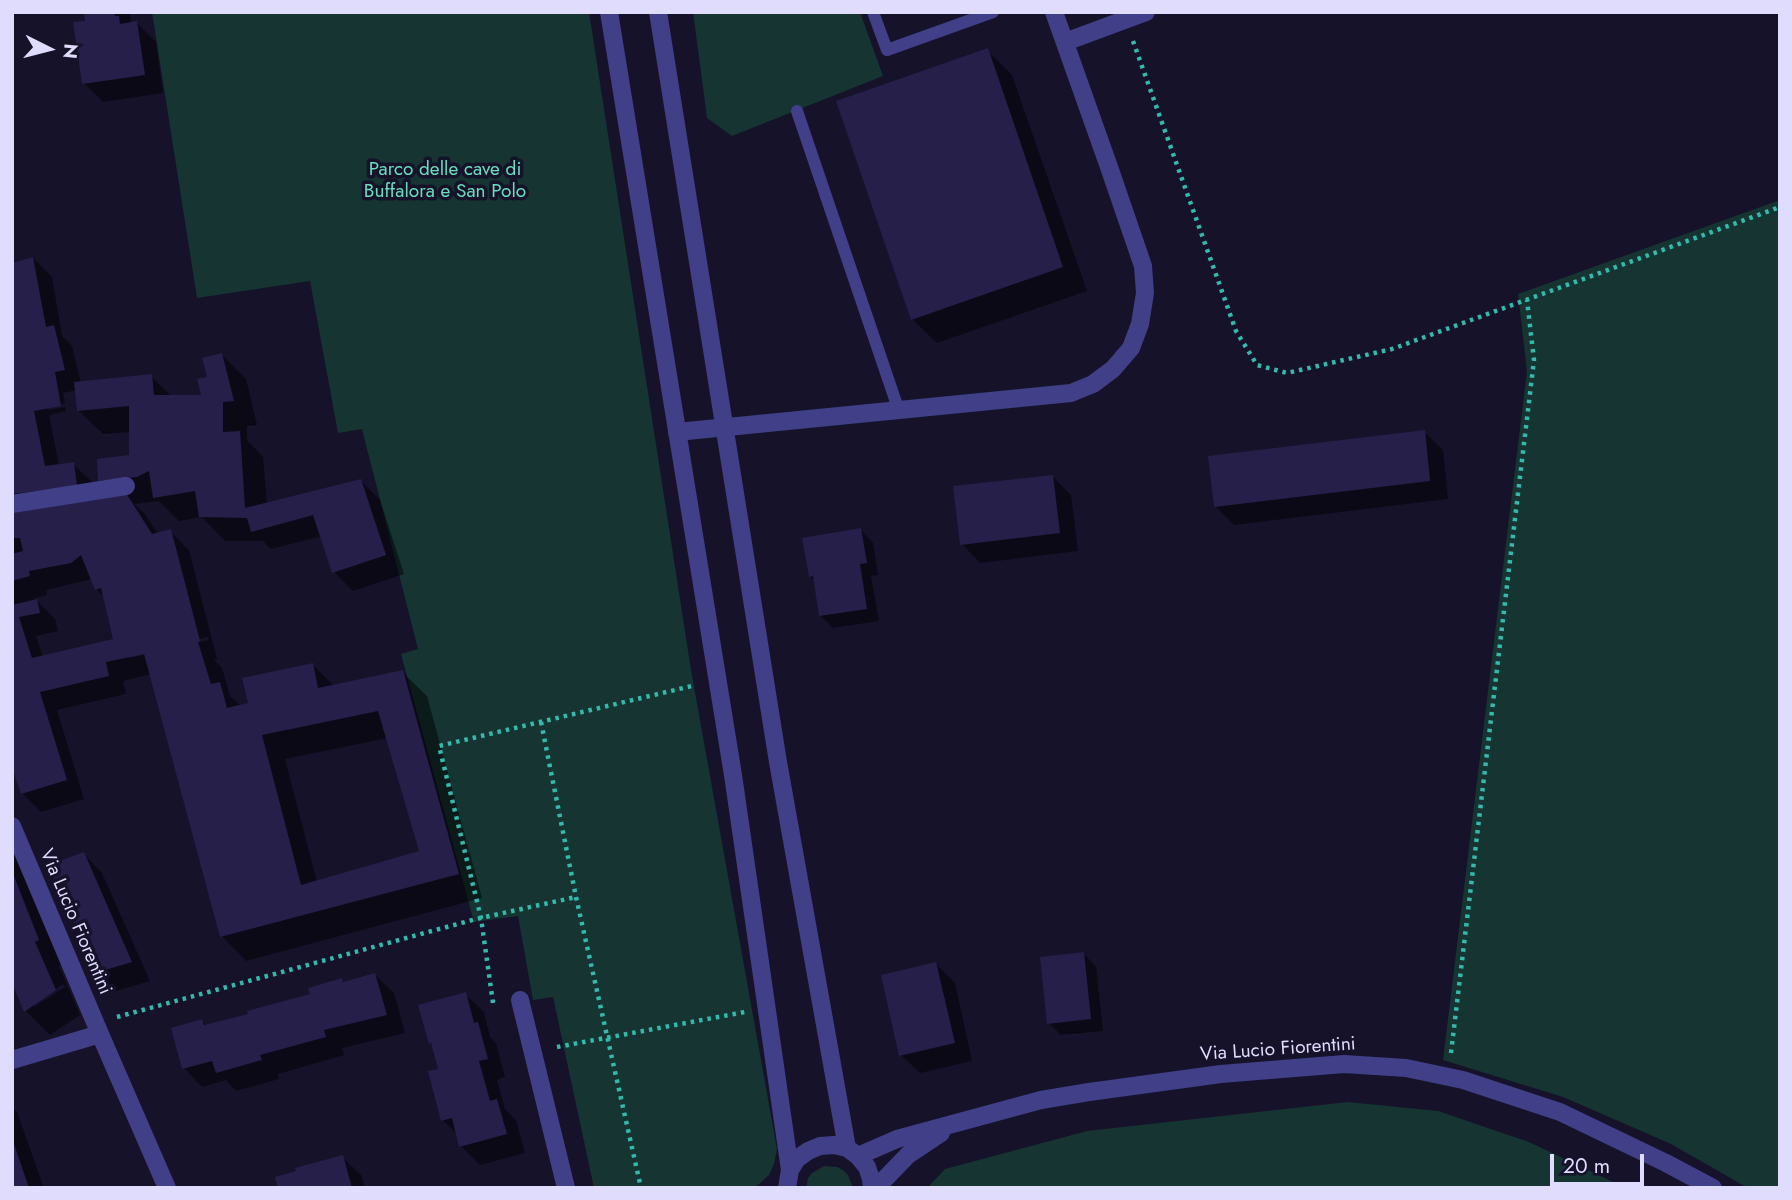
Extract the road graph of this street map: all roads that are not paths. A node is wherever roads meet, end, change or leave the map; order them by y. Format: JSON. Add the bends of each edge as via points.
{"nodes":[{"id":1,"x":609,"y":12,"type":"edge"},
{"id":2,"x":658,"y":12,"type":"edge"},
{"id":3,"x":873,"y":12,"type":"edge"},
{"id":4,"x":993,"y":12,"type":"edge"},
{"id":5,"x":1054,"y":12,"type":"edge"},
{"id":6,"x":1146,"y":12,"type":"edge"},
{"id":7,"x":1065,"y":42,"type":"junction"},
{"id":8,"x":797,"y":111,"type":"dead end"},
{"id":9,"x":899,"y":411,"type":"junction"},
{"id":10,"x":724,"y":427,"type":"junction"},
{"id":11,"x":677,"y":432,"type":"junction"},
{"id":12,"x":126,"y":485,"type":"dead end"},
{"id":13,"x":12,"y":504,"type":"edge"},
{"id":14,"x":12,"y":826,"type":"edge"},
{"id":15,"x":520,"y":1000,"type":"dead end"},
{"id":16,"x":98,"y":1029,"type":"junction"},
{"id":17,"x":12,"y":1060,"type":"edge"},
{"id":18,"x":952,"y":1125,"type":"junction"},
{"id":19,"x":852,"y":1152,"type":"junction"},
{"id":20,"x":786,"y":1183,"type":"edge"},
{"id":21,"x":167,"y":1188,"type":"edge"},
{"id":22,"x":566,"y":1188,"type":"edge"},
{"id":23,"x":874,"y":1188,"type":"edge"},
{"id":24,"x":1713,"y":1188,"type":"edge"}],
"edges":[{"from":1,"to":11,"type":"street"},
{"from":2,"to":10,"type":"street"},
{"from":3,"to":4,"type":"lane","via":[[887,50]]},
{"from":5,"to":7,"type":"street"},
{"from":6,"to":7,"type":"street"},
{"from":7,"to":9,"type":"street","via":[[1143,266],[1145,293],[1131,348],[1113,369],[1071,393]]},
{"from":8,"to":9,"type":"lane"},
{"from":9,"to":10,"type":"street"},
{"from":10,"to":11,"type":"street"},
{"from":10,"to":19,"type":"street","via":[[778,762]]},
{"from":11,"to":20,"type":"street","via":[[718,680]]},
{"from":12,"to":13,"type":"street"},
{"from":14,"to":16,"type":"street","name":"Via Lucio Fiorentini"},
{"from":15,"to":22,"type":"street"},
{"from":16,"to":17,"type":"street"},
{"from":16,"to":21,"type":"street","name":"Via Lucio Fiorentini"},
{"from":18,"to":19,"type":"street","name":"Via Lucio Fiorentini"},
{"from":18,"to":23,"type":"street","name":"Via Lucio Fiorentini","via":[[908,1155]]},
{"from":18,"to":24,"type":"street","name":"Via Lucio Fiorentini","via":[[1041,1100],[1221,1074],[1344,1064],[1406,1068],[1463,1080],[1560,1112]]},
{"from":19,"to":20,"type":"street","via":[[834,1145],[807,1151],[797,1159]]},
{"from":19,"to":23,"type":"street","via":[[867,1167]]}]}
